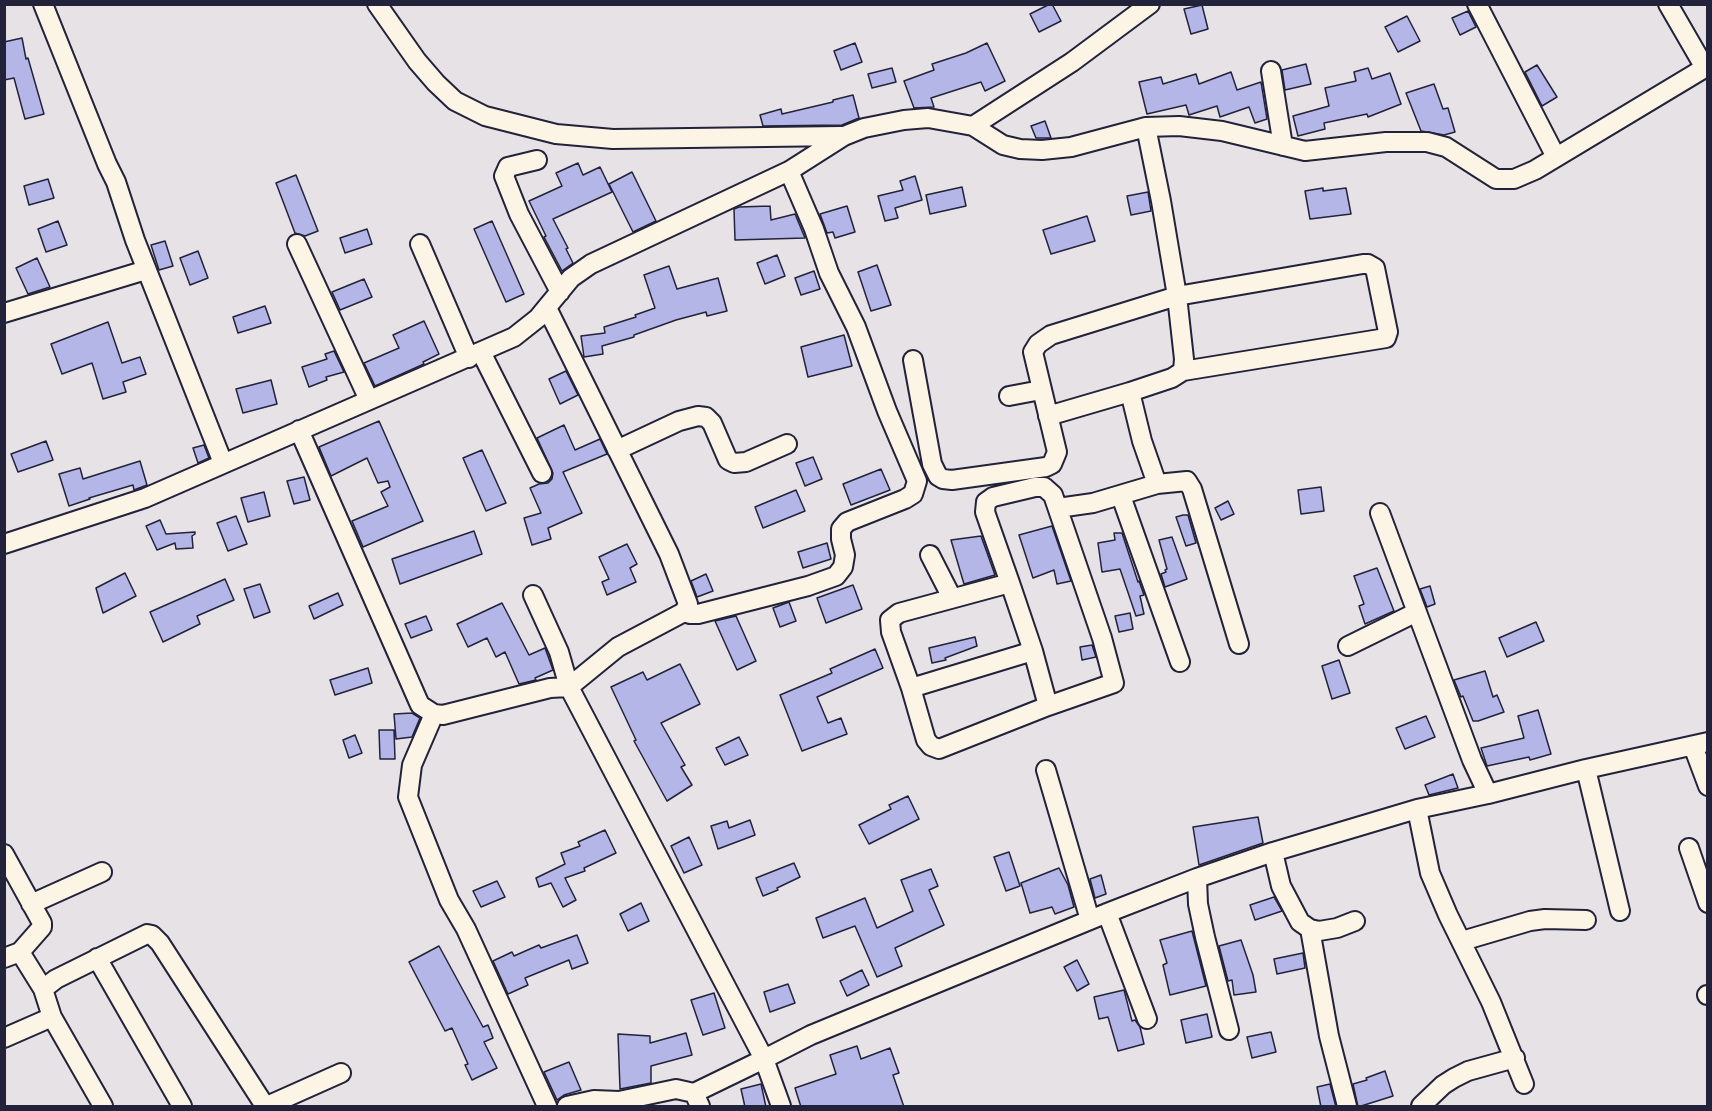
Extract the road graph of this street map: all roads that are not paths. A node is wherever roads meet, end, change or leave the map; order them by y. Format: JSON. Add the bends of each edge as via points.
{"nodes":[{"id":1,"x":43,"y":4,"type":"edge"},
{"id":2,"x":1150,"y":4,"type":"edge"},
{"id":3,"x":1477,"y":4,"type":"edge"},
{"id":4,"x":1668,"y":4,"type":"edge"},
{"id":5,"x":381,"y":7,"type":"edge"},
{"id":6,"x":1706,"y":67,"type":"edge"},
{"id":7,"x":1271,"y":71,"type":"dead end"},
{"id":8,"x":973,"y":126,"type":"junction"},
{"id":9,"x":1146,"y":127,"type":"junction"},
{"id":10,"x":844,"y":136,"type":"junction"},
{"id":11,"x":1283,"y":146,"type":"junction"},
{"id":12,"x":1556,"y":157,"type":"junction"},
{"id":13,"x":537,"y":160,"type":"dead end"},
{"id":14,"x":789,"y":171,"type":"junction"},
{"id":15,"x":297,"y":244,"type":"dead end"},
{"id":16,"x":420,"y":244,"type":"dead end"},
{"id":17,"x":146,"y":270,"type":"junction"},
{"id":18,"x":560,"y":292,"type":"junction"},
{"id":19,"x":1177,"y":296,"type":"junction"},
{"id":20,"x":547,"y":308,"type":"junction"},
{"id":21,"x":4,"y":313,"type":"edge"},
{"id":22,"x":475,"y":355,"type":"junction"},
{"id":23,"x":913,"y":360,"type":"dead end"},
{"id":24,"x":1183,"y":371,"type":"junction"},
{"id":25,"x":1041,"y":390,"type":"junction"},
{"id":26,"x":1130,"y":392,"type":"junction"},
{"id":27,"x":1009,"y":396,"type":"dead end"},
{"id":28,"x":369,"y":400,"type":"junction"},
{"id":29,"x":1048,"y":416,"type":"junction"},
{"id":30,"x":299,"y":430,"type":"junction"},
{"id":31,"x":787,"y":444,"type":"dead end"},
{"id":32,"x":617,"y":450,"type":"junction"},
{"id":33,"x":223,"y":464,"type":"junction"},
{"id":34,"x":542,"y":473,"type":"dead end"},
{"id":35,"x":1157,"y":484,"type":"junction"},
{"id":36,"x":1122,"y":496,"type":"junction"},
{"id":37,"x":1058,"y":508,"type":"junction"},
{"id":38,"x":1380,"y":513,"type":"dead end"},
{"id":39,"x":4,"y":544,"type":"edge"},
{"id":40,"x":930,"y":555,"type":"dead end"},
{"id":41,"x":1010,"y":583,"type":"junction"},
{"id":42,"x":533,"y":595,"type":"dead end"},
{"id":43,"x":952,"y":598,"type":"junction"},
{"id":44,"x":684,"y":612,"type":"junction"},
{"id":45,"x":1417,"y":612,"type":"junction"},
{"id":46,"x":1239,"y":644,"type":"dead end"},
{"id":47,"x":1348,"y":646,"type":"dead end"},
{"id":48,"x":1033,"y":651,"type":"junction"},
{"id":49,"x":1180,"y":662,"type":"dead end"},
{"id":50,"x":569,"y":687,"type":"junction"},
{"id":51,"x":911,"y":688,"type":"junction"},
{"id":52,"x":1048,"y":706,"type":"junction"},
{"id":53,"x":434,"y":714,"type":"junction"},
{"id":54,"x":1700,"y":744,"type":"edge"},
{"id":55,"x":1586,"y":769,"type":"junction"},
{"id":56,"x":1046,"y":770,"type":"dead end"},
{"id":57,"x":1707,"y":786,"type":"edge"},
{"id":58,"x":1488,"y":794,"type":"junction"},
{"id":59,"x":1418,"y":809,"type":"junction"},
{"id":60,"x":1689,"y":848,"type":"dead end"},
{"id":61,"x":1273,"y":852,"type":"junction"},
{"id":62,"x":4,"y":854,"type":"edge"},
{"id":63,"x":102,"y":872,"type":"dead end"},
{"id":64,"x":1197,"y":878,"type":"junction"},
{"id":65,"x":1707,"y":903,"type":"edge"},
{"id":66,"x":31,"y":904,"type":"junction"},
{"id":67,"x":1620,"y":911,"type":"dead end"},
{"id":68,"x":1098,"y":916,"type":"junction"},
{"id":69,"x":1586,"y":920,"type":"dead end"},
{"id":70,"x":1355,"y":921,"type":"dead end"},
{"id":71,"x":1310,"y":929,"type":"junction"},
{"id":72,"x":1462,"y":941,"type":"junction"},
{"id":73,"x":12,"y":955,"type":"edge"},
{"id":74,"x":97,"y":958,"type":"junction"},
{"id":75,"x":43,"y":989,"type":"junction"},
{"id":76,"x":52,"y":1017,"type":"junction"},
{"id":77,"x":1148,"y":1019,"type":"dead end"},
{"id":78,"x":1229,"y":1030,"type":"dead end"},
{"id":79,"x":4,"y":1038,"type":"edge"},
{"id":80,"x":1515,"y":1058,"type":"junction"},
{"id":81,"x":764,"y":1059,"type":"junction"},
{"id":82,"x":341,"y":1073,"type":"dead end"},
{"id":83,"x":1524,"y":1084,"type":"dead end"},
{"id":84,"x":697,"y":1100,"type":"edge"},
{"id":85,"x":103,"y":1107,"type":"edge"},
{"id":86,"x":182,"y":1107,"type":"edge"},
{"id":87,"x":266,"y":1107,"type":"edge"},
{"id":88,"x":547,"y":1107,"type":"edge"},
{"id":89,"x":567,"y":1107,"type":"edge"},
{"id":90,"x":781,"y":1107,"type":"edge"},
{"id":91,"x":1347,"y":1107,"type":"edge"},
{"id":92,"x":1421,"y":1107,"type":"edge"}],
"edges":[{"from":1,"to":17,"type":"street","via":[[116,182]]},
{"from":2,"to":8,"type":"street","via":[[1072,62]]},
{"from":3,"to":12,"type":"street"},
{"from":4,"to":6,"type":"street"},
{"from":5,"to":10,"type":"street","via":[[436,83],[455,101],[485,116],[556,134],[613,139]]},
{"from":6,"to":12,"type":"street"},
{"from":7,"to":11,"type":"street"},
{"from":8,"to":9,"type":"street","via":[[1003,145],[1020,150],[1071,147]]},
{"from":8,"to":10,"type":"street","via":[[928,118],[864,128]]},
{"from":9,"to":11,"type":"street","via":[[1204,128]]},
{"from":9,"to":19,"type":"street"},
{"from":10,"to":14,"type":"street"},
{"from":11,"to":12,"type":"street","via":[[1305,151],[1386,142],[1427,142],[1446,147],[1496,179],[1514,178]]},
{"from":13,"to":18,"type":"street","via":[[508,167],[504,176],[519,214]]},
{"from":14,"to":18,"type":"street","via":[[591,264],[571,278]]},
{"from":14,"to":44,"type":"street","via":[[917,481],[913,494],[847,522],[841,529],[845,555],[836,576],[699,614]]},
{"from":15,"to":28,"type":"street"},
{"from":16,"to":22,"type":"street"},
{"from":17,"to":21,"type":"street"},
{"from":17,"to":33,"type":"street"},
{"from":18,"to":20,"type":"street"},
{"from":19,"to":24,"type":"street"},
{"from":19,"to":24,"type":"street","via":[[1368,264],[1375,268],[1388,332],[1384,339]]},
{"from":19,"to":25,"type":"street","via":[[1051,335],[1033,352]]},
{"from":20,"to":22,"type":"street","via":[[514,337]]},
{"from":20,"to":32,"type":"street"},
{"from":22,"to":28,"type":"street"},
{"from":22,"to":34,"type":"street"},
{"from":23,"to":29,"type":"street","via":[[932,464],[943,479],[1052,464],[1057,452]]},
{"from":24,"to":26,"type":"street"},
{"from":25,"to":27,"type":"street"},
{"from":25,"to":29,"type":"street"},
{"from":26,"to":29,"type":"street"},
{"from":26,"to":35,"type":"street"},
{"from":28,"to":30,"type":"street"},
{"from":30,"to":33,"type":"street"},
{"from":30,"to":53,"type":"street","via":[[420,705]]},
{"from":31,"to":32,"type":"street","via":[[746,462],[734,463],[728,460],[712,423],[698,416]]},
{"from":32,"to":44,"type":"street","via":[[684,590],[688,604]]},
{"from":33,"to":39,"type":"street","via":[[145,498]]},
{"from":35,"to":36,"type":"street"},
{"from":35,"to":46,"type":"street","via":[[1190,483]]},
{"from":36,"to":37,"type":"street"},
{"from":36,"to":49,"type":"street"},
{"from":37,"to":41,"type":"street","via":[[1053,495],[1044,487],[993,497],[986,502],[985,512]]},
{"from":37,"to":52,"type":"street","via":[[1114,683]]},
{"from":38,"to":45,"type":"street"},
{"from":40,"to":43,"type":"street"},
{"from":41,"to":43,"type":"street"},
{"from":41,"to":48,"type":"street"},
{"from":42,"to":50,"type":"street","via":[[559,652]]},
{"from":43,"to":51,"type":"street","via":[[899,613],[890,620]]},
{"from":44,"to":50,"type":"street","via":[[618,647]]},
{"from":45,"to":47,"type":"street"},
{"from":45,"to":58,"type":"street"},
{"from":48,"to":51,"type":"street"},
{"from":48,"to":52,"type":"street"},
{"from":50,"to":53,"type":"street"},
{"from":50,"to":81,"type":"street"},
{"from":51,"to":52,"type":"street","via":[[926,740],[939,749]]},
{"from":53,"to":88,"type":"street","via":[[412,765],[408,797],[449,900]]},
{"from":54,"to":55,"type":"street"},
{"from":54,"to":57,"type":"street"},
{"from":55,"to":58,"type":"street"},
{"from":55,"to":67,"type":"street"},
{"from":56,"to":68,"type":"street"},
{"from":58,"to":59,"type":"street"},
{"from":59,"to":61,"type":"street"},
{"from":59,"to":72,"type":"street","via":[[1430,873]]},
{"from":60,"to":65,"type":"street"},
{"from":61,"to":64,"type":"street"},
{"from":61,"to":71,"type":"street","via":[[1288,902],[1300,922]]},
{"from":62,"to":66,"type":"street"},
{"from":63,"to":66,"type":"street"},
{"from":64,"to":68,"type":"street"},
{"from":64,"to":78,"type":"street","via":[[1198,904]]},
{"from":66,"to":73,"type":"street","via":[[42,927]]},
{"from":68,"to":77,"type":"street"},
{"from":68,"to":81,"type":"street","via":[[811,1035]]},
{"from":69,"to":72,"type":"street","via":[[1530,921]]},
{"from":70,"to":71,"type":"street","via":[[1337,928]]},
{"from":71,"to":91,"type":"street","via":[[1329,1036]]},
{"from":72,"to":80,"type":"street"},
{"from":73,"to":75,"type":"street"},
{"from":74,"to":75,"type":"street"},
{"from":74,"to":86,"type":"street"},
{"from":74,"to":87,"type":"street","via":[[140,935],[156,938]]},
{"from":75,"to":76,"type":"street"},
{"from":76,"to":79,"type":"street"},
{"from":76,"to":85,"type":"street"},
{"from":80,"to":83,"type":"street"},
{"from":80,"to":92,"type":"street","via":[[1454,1078]]},
{"from":81,"to":84,"type":"street"},
{"from":81,"to":90,"type":"street"},
{"from":82,"to":87,"type":"street"},
{"from":84,"to":89,"type":"street","via":[[676,1089]]}]}
